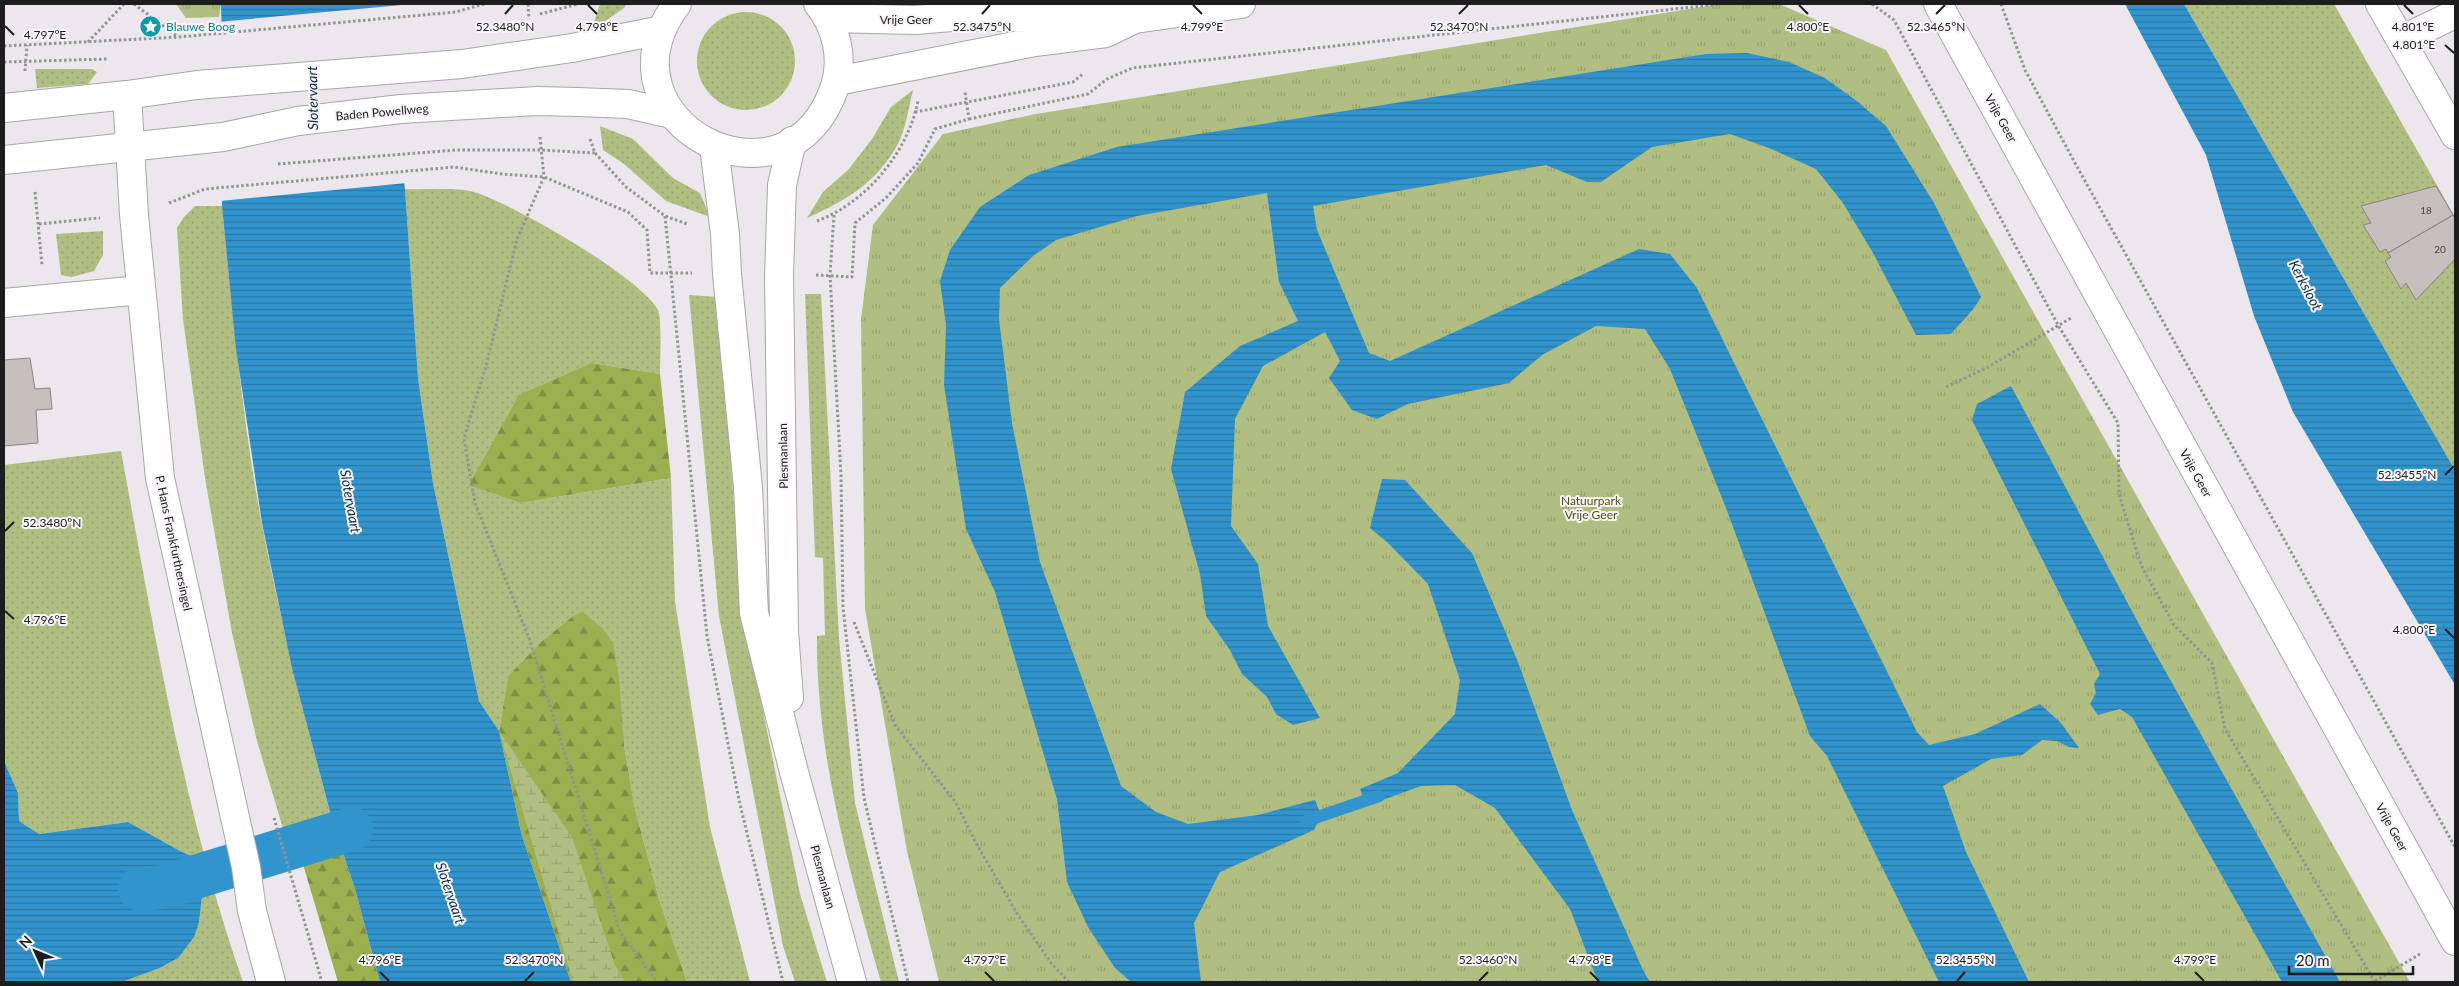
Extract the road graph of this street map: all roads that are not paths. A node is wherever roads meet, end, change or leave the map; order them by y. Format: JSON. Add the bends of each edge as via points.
{"nodes":[{"id":1,"x":677,"y":4,"type":"edge"},
{"id":2,"x":1240,"y":4,"type":"edge"},
{"id":3,"x":1938,"y":4,"type":"edge"},
{"id":4,"x":2380,"y":4,"type":"edge"},
{"id":5,"x":823,"y":11,"type":"edge"},
{"id":6,"x":2455,"y":14,"type":"edge"},
{"id":7,"x":1135,"y":19,"type":"junction"},
{"id":8,"x":662,"y":30,"type":"junction"},
{"id":9,"x":2401,"y":40,"type":"junction"},
{"id":10,"x":837,"y":81,"type":"junction"},
{"id":11,"x":127,"y":95,"type":"junction"},
{"id":12,"x":4,"y":108,"type":"edge"},
{"id":13,"x":672,"y":114,"type":"junction"},
{"id":14,"x":2455,"y":135,"type":"edge"},
{"id":15,"x":792,"y":142,"type":"junction"},
{"id":16,"x":130,"y":147,"type":"junction"},
{"id":17,"x":714,"y":147,"type":"junction"},
{"id":18,"x":4,"y":160,"type":"edge"},
{"id":19,"x":141,"y":290,"type":"junction"},
{"id":20,"x":4,"y":303,"type":"edge"},
{"id":21,"x":794,"y":772,"type":"junction"},
{"id":22,"x":2453,"y":938,"type":"edge"},
{"id":23,"x":272,"y":982,"type":"edge"},
{"id":24,"x":852,"y":982,"type":"edge"}],
"edges":[{"from":1,"to":8,"type":"street"},
{"from":2,"to":7,"type":"street","name":"Vrije Geer"},
{"from":3,"to":22,"type":"street","name":"Vrije Geer"},
{"from":4,"to":9,"type":"street"},
{"from":5,"to":7,"type":"street","name":"Vrije Geer","via":[[916,20],[963,16],[1046,18],[1108,14]]},
{"from":5,"to":10,"type":"street","via":[[838,48]]},
{"from":6,"to":9,"type":"street"},
{"from":7,"to":10,"type":"street","name":"Vrije Geer","via":[[1106,33],[1035,42]]},
{"from":8,"to":11,"type":"street","via":[[572,48],[462,64],[197,85]]},
{"from":8,"to":13,"type":"street","via":[[656,73]]},
{"from":9,"to":14,"type":"street"},
{"from":10,"to":15,"type":"street","via":[[821,116]]},
{"from":11,"to":12,"type":"street"},
{"from":11,"to":16,"type":"street","name":"P. Hans Frankfurthersingel"},
{"from":13,"to":16,"type":"street","name":"Baden Powellweg","via":[[628,104],[537,101],[401,109],[298,121],[223,137]]},
{"from":13,"to":17,"type":"street","via":[[691,134]]},
{"from":15,"to":17,"type":"street","via":[[754,153]]},
{"from":15,"to":21,"type":"street","name":"Plesmanlaan","via":[[782,185],[778,276],[784,631]]},
{"from":16,"to":18,"type":"street","name":"Baden Powellweg"},
{"from":16,"to":19,"type":"street","name":"P. Hans Frankfurthersingel"},
{"from":17,"to":21,"type":"street","name":"Plesmanlaan","via":[[726,234],[748,487],[754,613]]},
{"from":19,"to":20,"type":"street"},
{"from":19,"to":23,"type":"street","name":"P. Hans Frankfurthersingel","via":[[160,478],[246,866],[252,911]]},
{"from":21,"to":24,"type":"street","name":"Plesmanlaan"}]}
